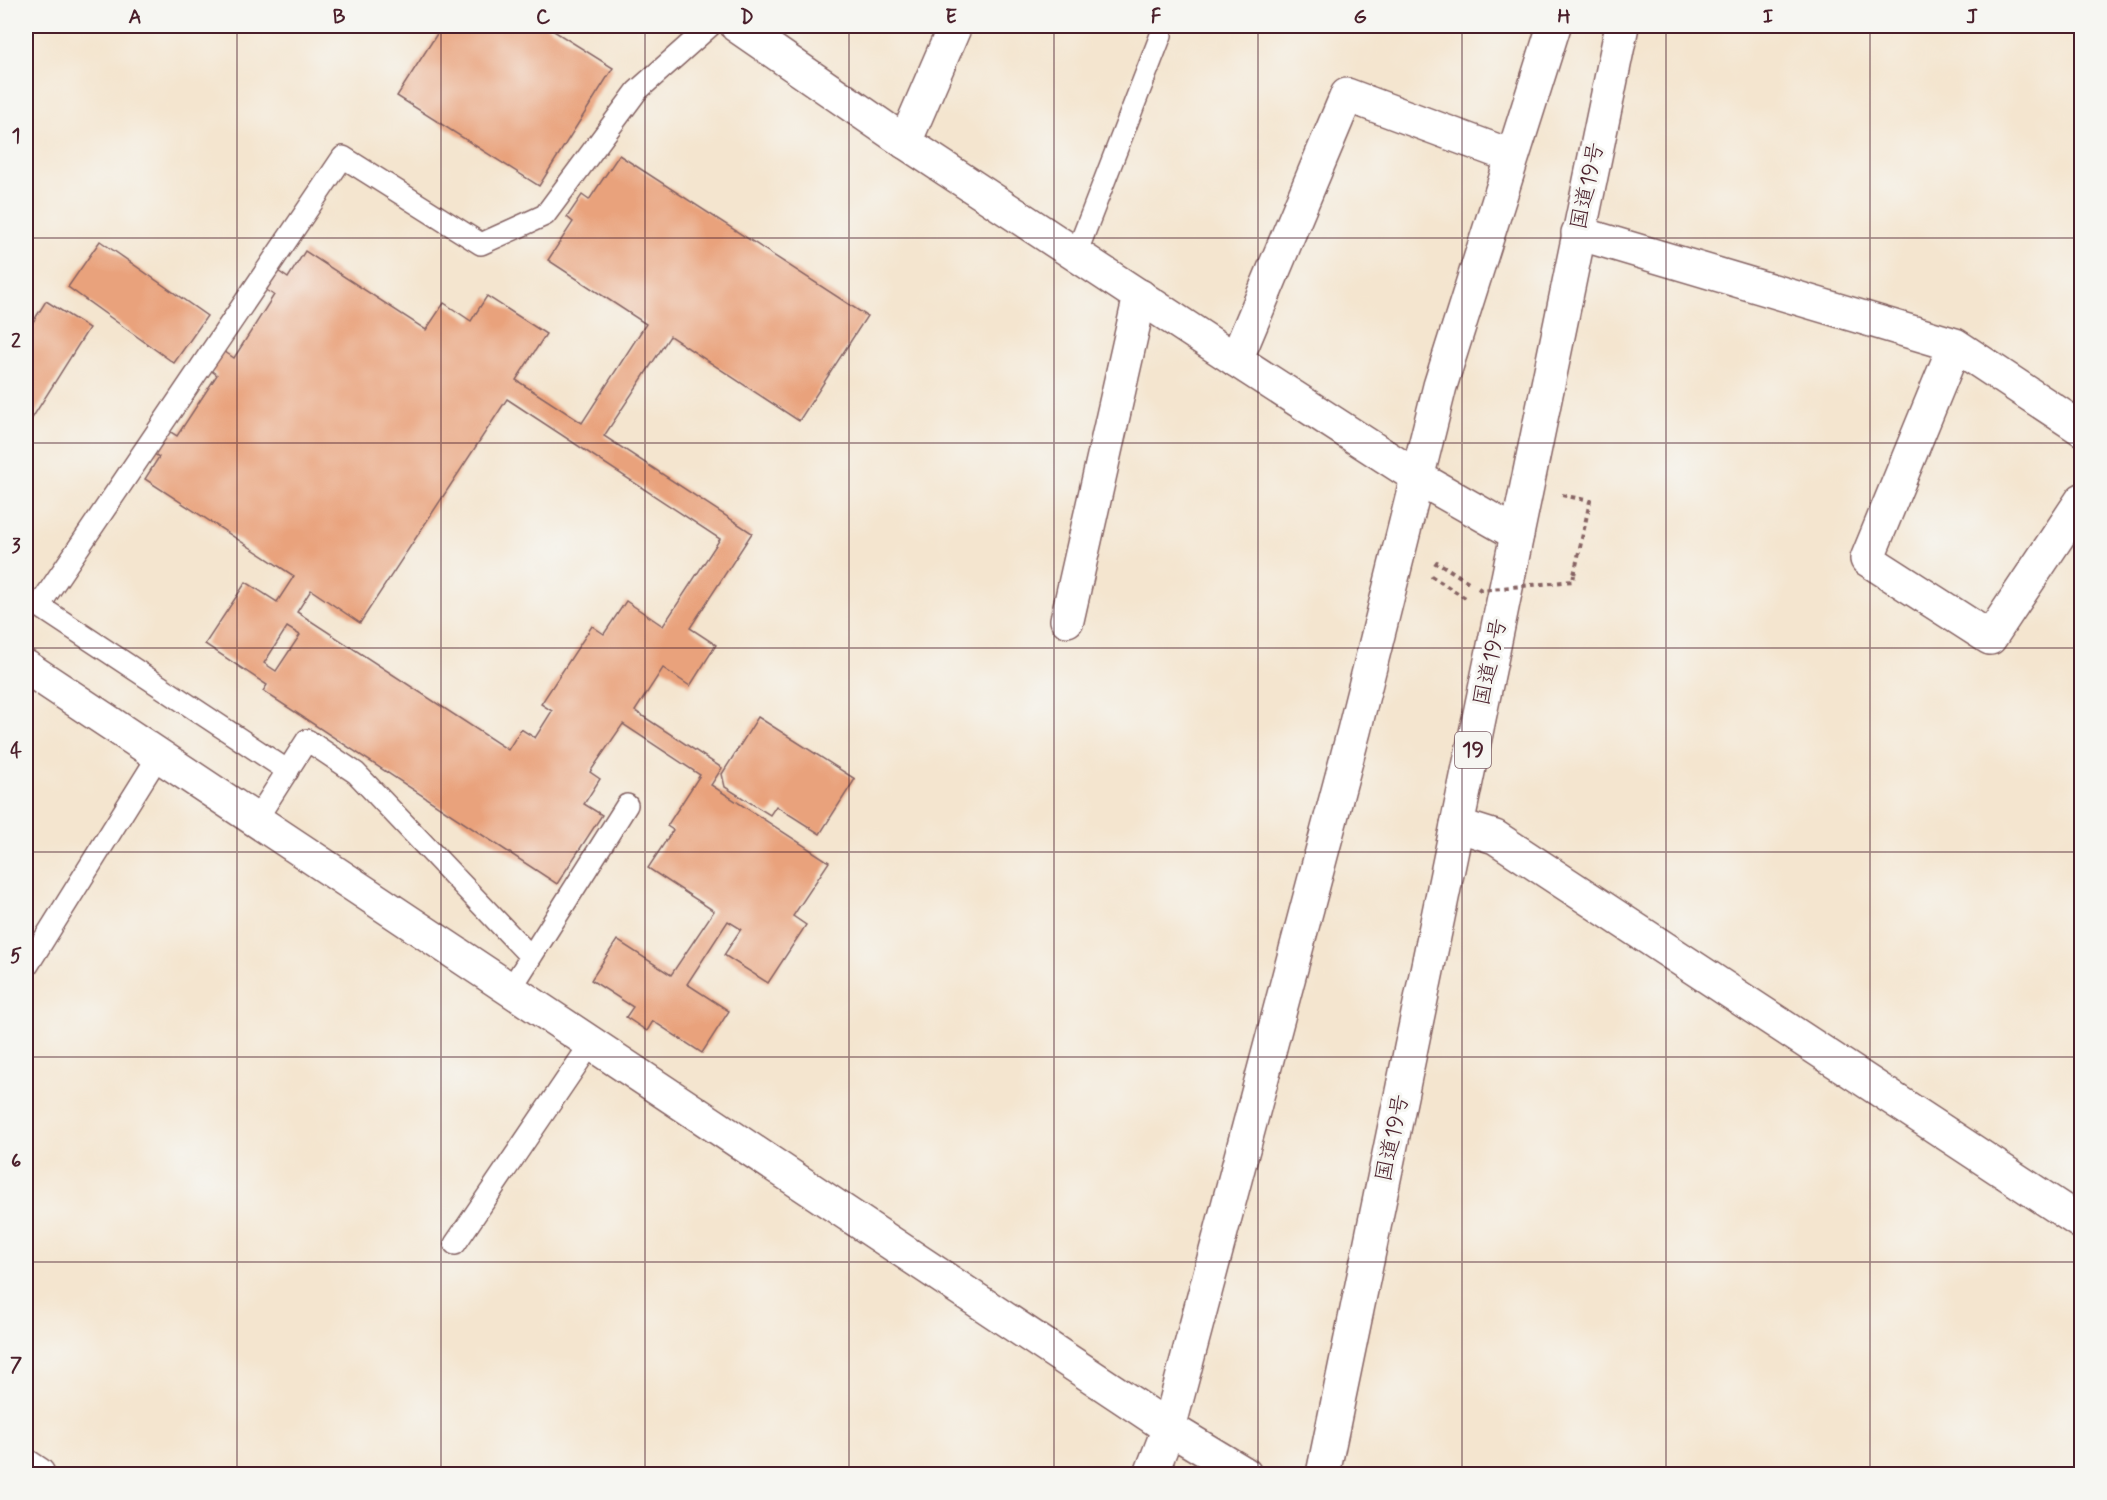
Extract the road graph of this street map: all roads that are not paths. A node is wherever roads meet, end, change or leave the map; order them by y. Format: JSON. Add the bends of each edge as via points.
{"nodes":[{"id":1,"x":711,"y":26,"type":"edge"},
{"id":2,"x":737,"y":26,"type":"edge"},
{"id":3,"x":955,"y":26,"type":"edge"},
{"id":4,"x":1554,"y":26,"type":"edge"},
{"id":5,"x":1622,"y":26,"type":"edge"},
{"id":6,"x":1161,"y":35,"type":"dead end"},
{"id":7,"x":905,"y":142,"type":"junction"},
{"id":8,"x":1511,"y":156,"type":"junction"},
{"id":9,"x":1578,"y":232,"type":"junction"},
{"id":10,"x":1076,"y":254,"type":"junction"},
{"id":11,"x":1140,"y":296,"type":"junction"},
{"id":12,"x":1955,"y":345,"type":"junction"},
{"id":13,"x":1236,"y":360,"type":"junction"},
{"id":14,"x":2082,"y":429,"type":"edge"},
{"id":15,"x":1417,"y":477,"type":"junction"},
{"id":16,"x":2082,"y":500,"type":"edge"},
{"id":17,"x":1517,"y":534,"type":"junction"},
{"id":18,"x":1067,"y":620,"type":"dead end"},
{"id":19,"x":26,"y":667,"type":"edge"},
{"id":20,"x":159,"y":755,"type":"junction"},
{"id":21,"x":288,"y":771,"type":"junction"},
{"id":22,"x":627,"y":805,"type":"dead end"},
{"id":23,"x":256,"y":820,"type":"junction"},
{"id":24,"x":1457,"y":825,"type":"junction"},
{"id":25,"x":531,"y":957,"type":"junction"},
{"id":26,"x":28,"y":965,"type":"dead end"},
{"id":27,"x":510,"y":990,"type":"junction"},
{"id":28,"x":592,"y":1042,"type":"junction"},
{"id":29,"x":2082,"y":1223,"type":"edge"},
{"id":30,"x":455,"y":1244,"type":"dead end"},
{"id":31,"x":1169,"y":1428,"type":"junction"},
{"id":32,"x":26,"y":1467,"type":"edge"},
{"id":33,"x":38,"y":1474,"type":"edge"},
{"id":34,"x":1151,"y":1474,"type":"edge"},
{"id":35,"x":1245,"y":1474,"type":"edge"},
{"id":36,"x":1323,"y":1474,"type":"edge"}],
"edges":[{"from":1,"to":21,"type":"lane","via":[[637,91],[544,214],[481,244],[343,158],[39,606]]},
{"from":2,"to":7,"type":"main road"},
{"from":3,"to":7,"type":"main road"},
{"from":4,"to":8,"type":"main road"},
{"from":5,"to":9,"type":"main road","name":"国道19号","number":"19"},
{"from":6,"to":10,"type":"lane"},
{"from":7,"to":10,"type":"main road"},
{"from":8,"to":13,"type":"main road","via":[[1347,95]]},
{"from":8,"to":15,"type":"main road","via":[[1440,386]]},
{"from":9,"to":12,"type":"main road"},
{"from":9,"to":17,"type":"main road","name":"国道19号","number":"19"},
{"from":10,"to":11,"type":"main road"},
{"from":11,"to":13,"type":"main road"},
{"from":11,"to":18,"type":"main road"},
{"from":12,"to":14,"type":"main road"},
{"from":12,"to":16,"type":"main road","via":[[1867,559],[1990,638]]},
{"from":13,"to":15,"type":"main road"},
{"from":15,"to":17,"type":"main road"},
{"from":15,"to":31,"type":"main road","via":[[1354,731]]},
{"from":17,"to":24,"type":"main road","name":"国道19号","number":"19"},
{"from":19,"to":20,"type":"main road"},
{"from":20,"to":23,"type":"main road"},
{"from":20,"to":26,"type":"lane"},
{"from":21,"to":23,"type":"lane"},
{"from":21,"to":25,"type":"lane","via":[[307,740],[356,773]]},
{"from":22,"to":25,"type":"lane"},
{"from":23,"to":27,"type":"main road"},
{"from":24,"to":29,"type":"main road","via":[[1495,837]]},
{"from":24,"to":36,"type":"main road","name":"国道19号","number":"19"},
{"from":25,"to":27,"type":"lane"},
{"from":27,"to":28,"type":"main road"},
{"from":28,"to":30,"type":"lane"},
{"from":28,"to":31,"type":"main road"},
{"from":31,"to":34,"type":"main road"},
{"from":31,"to":35,"type":"main road"},
{"from":32,"to":33,"type":"main road"}]}
